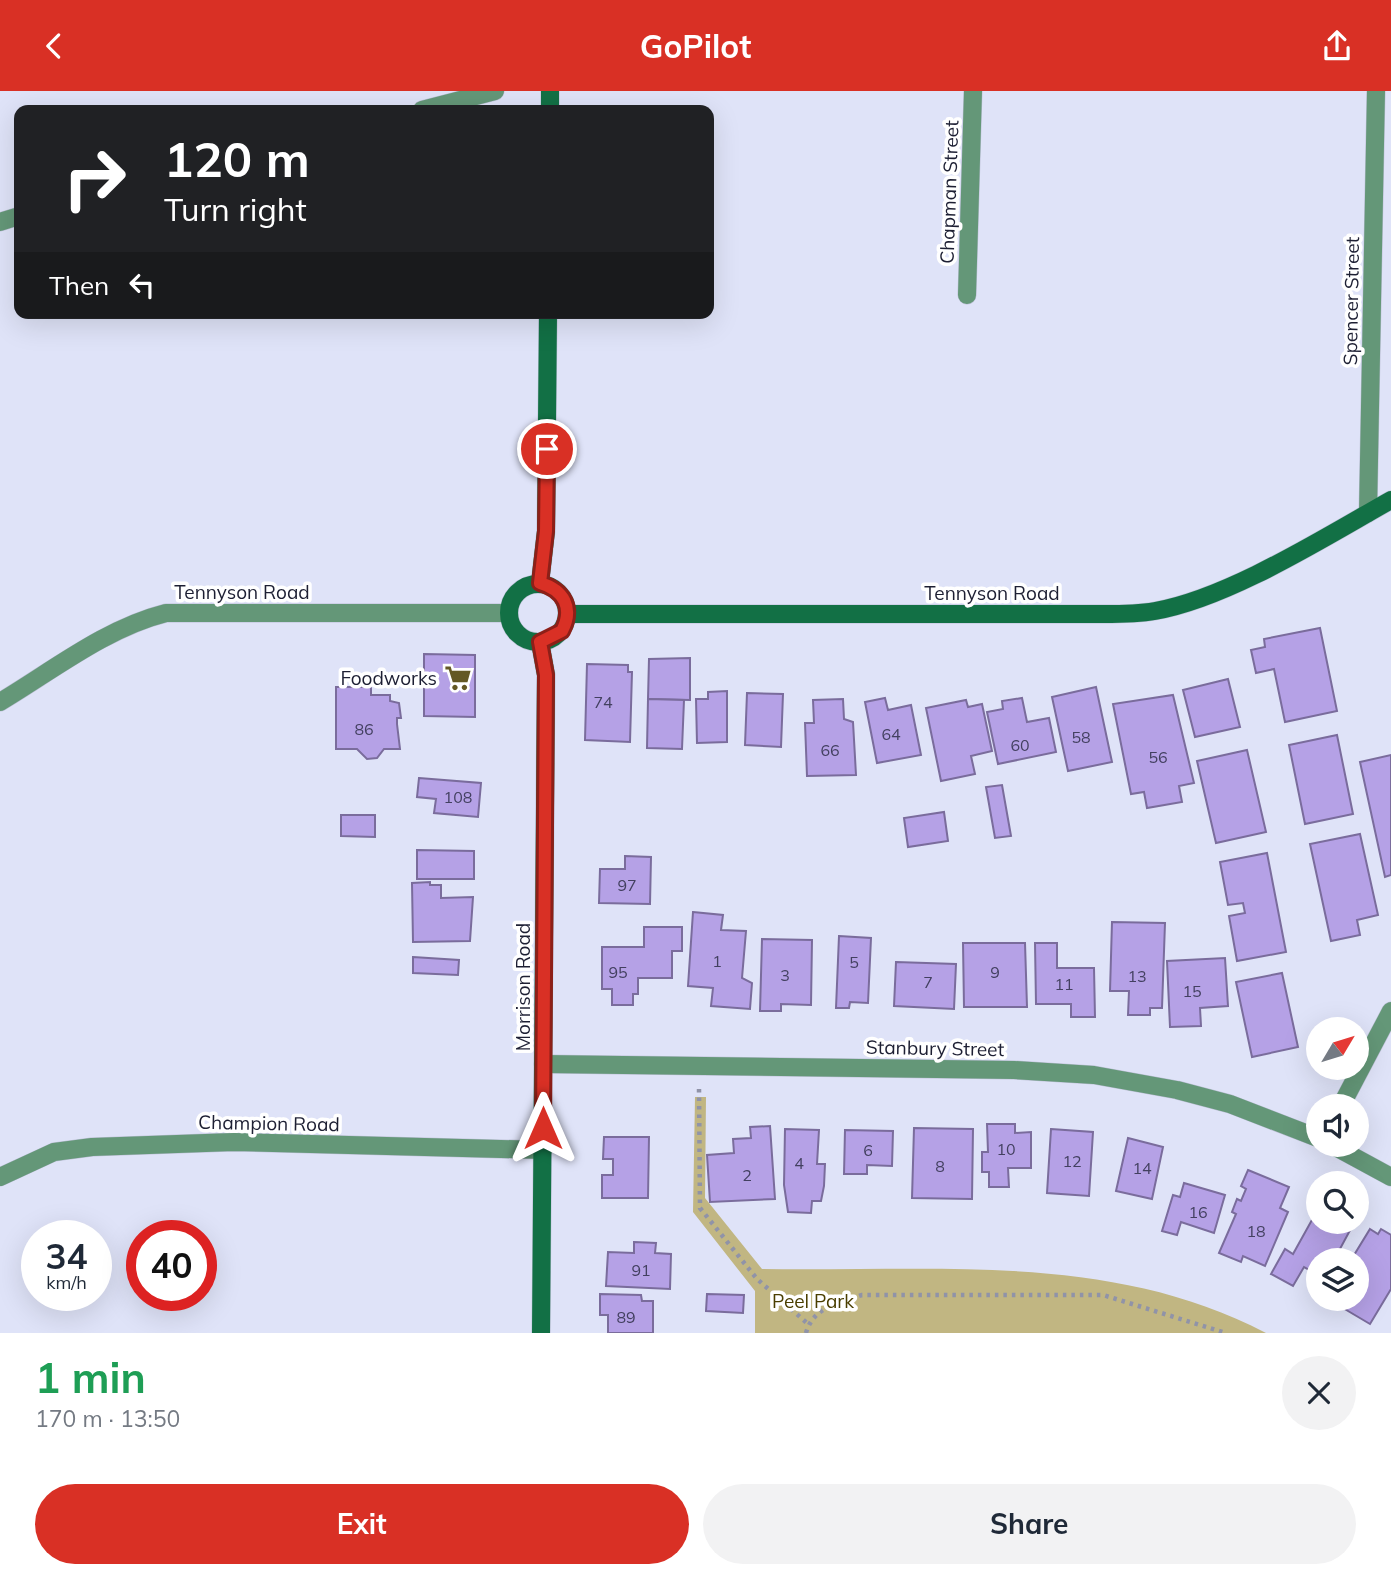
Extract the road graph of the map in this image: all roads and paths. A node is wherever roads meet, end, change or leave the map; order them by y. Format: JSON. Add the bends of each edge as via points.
{"nodes":[{"id":1,"x":495,"y":91,"type":"edge"},
{"id":2,"x":973,"y":91,"type":"edge"},
{"id":3,"x":1376,"y":91,"type":"edge"},
{"id":4,"x":441,"y":105,"type":"edge"},
{"id":5,"x":967,"y":295,"type":"dead end"},
{"id":6,"x":548,"y":319,"type":"edge"},
{"id":7,"x":1391,"y":500,"type":"edge"},
{"id":8,"x":1368,"y":513,"type":"junction"},
{"id":9,"x":540,"y":583,"type":"junction"},
{"id":10,"x":509,"y":613,"type":"junction"},
{"id":11,"x":568,"y":614,"type":"junction"},
{"id":12,"x":540,"y":642,"type":"junction"},
{"id":13,"x":0,"y":702,"type":"edge"},
{"id":14,"x":1391,"y":1011,"type":"edge"},
{"id":15,"x":543,"y":1064,"type":"junction"},
{"id":16,"x":698,"y":1066,"type":"junction"},
{"id":17,"x":1347,"y":1094,"type":"edge"},
{"id":18,"x":1306,"y":1132,"type":"edge"},
{"id":19,"x":542,"y":1150,"type":"junction"},
{"id":20,"x":1354,"y":1157,"type":"edge"},
{"id":21,"x":0,"y":1177,"type":"edge"},
{"id":22,"x":1391,"y":1177,"type":"edge"},
{"id":23,"x":808,"y":1324,"type":"junction"},
{"id":24,"x":541,"y":1333,"type":"edge"},
{"id":25,"x":806,"y":1333,"type":"edge"},
{"id":26,"x":1226,"y":1333,"type":"edge"}],
"edges":[{"from":1,"to":4,"type":"street"},
{"from":2,"to":5,"type":"street","name":"Chapman Street"},
{"from":3,"to":8,"type":"street","name":"Spencer Street"},
{"from":6,"to":9,"type":"street","via":[[546,531]]},
{"from":7,"to":8,"type":"street","name":"Tennyson Road"},
{"from":8,"to":11,"type":"street","name":"Tennyson Road","via":[[1242,580],[1195,601],[1154,612]]},
{"from":9,"to":10,"type":"street","via":[[518,591]]},
{"from":9,"to":11,"type":"street","via":[[557,590]]},
{"from":10,"to":12,"type":"street","via":[[515,631]]},
{"from":10,"to":13,"type":"street","name":"Tennyson Road","via":[[166,613],[117,631]]},
{"from":11,"to":12,"type":"street","via":[[562,631]]},
{"from":12,"to":15,"type":"street","name":"Morrison Road","via":[[546,675]]},
{"from":14,"to":17,"type":"street"},
{"from":15,"to":16,"type":"street","name":"Stanbury Street"},
{"from":15,"to":19,"type":"street","name":"Morrison Road"},
{"from":16,"to":18,"type":"street","name":"Stanbury Street","via":[[1094,1075],[1177,1090]]},
{"from":16,"to":23,"type":"path","via":[[700,1208],[757,1279]]},
{"from":19,"to":21,"type":"street","name":"Champion Road","via":[[234,1142],[92,1147],[54,1152]]},
{"from":19,"to":24,"type":"street","name":"Morrison Road"},
{"from":20,"to":22,"type":"street"},
{"from":23,"to":25,"type":"path"},
{"from":23,"to":26,"type":"path","via":[[826,1306],[862,1295],[1103,1295]]}]}
